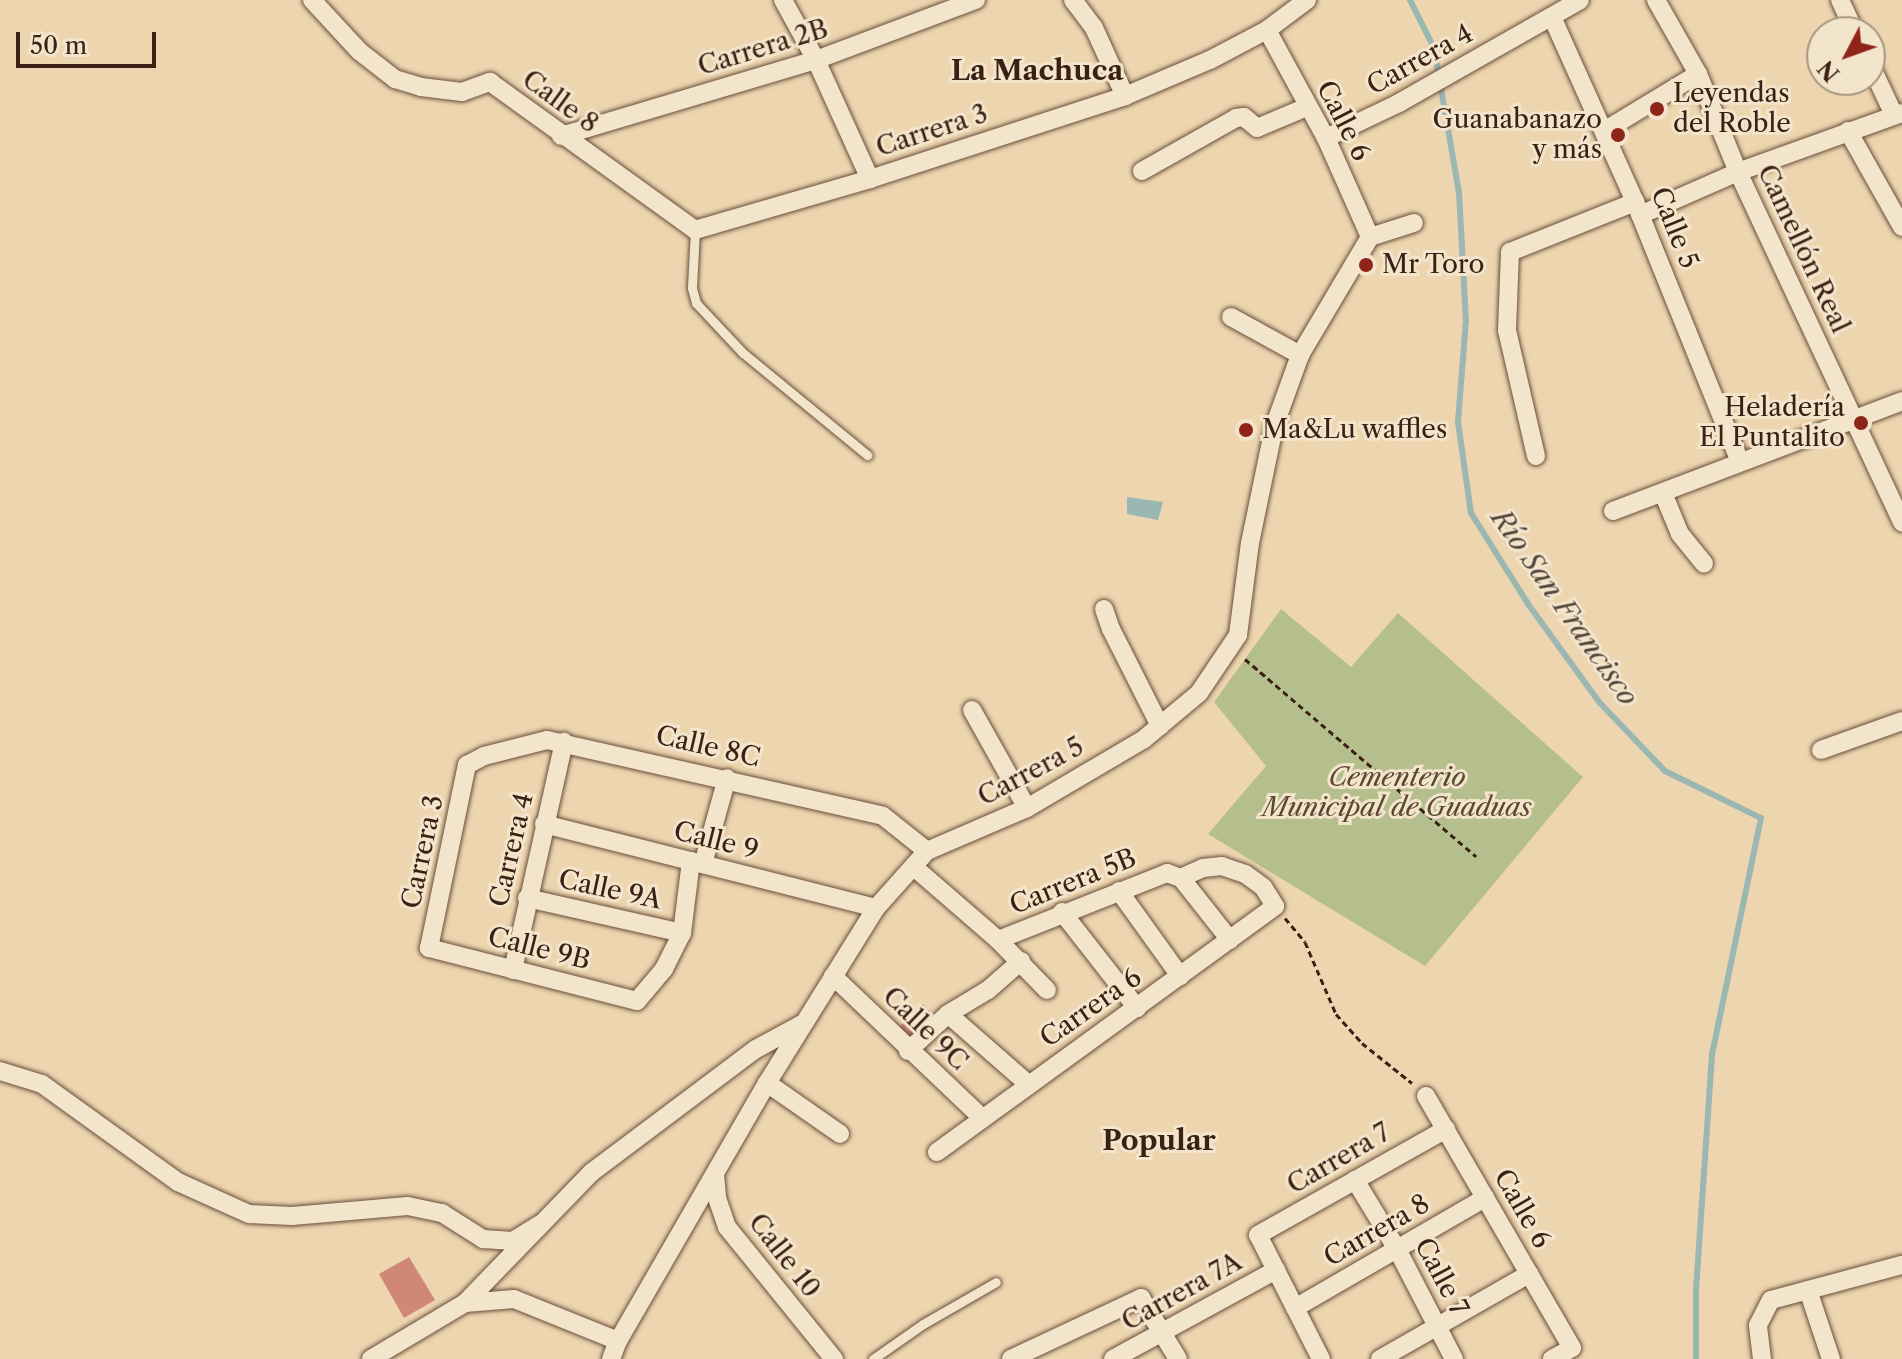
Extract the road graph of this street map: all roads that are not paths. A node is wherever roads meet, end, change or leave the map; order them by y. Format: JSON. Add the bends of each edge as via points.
{"nodes":[{"id":1,"x":312,"y":0,"type":"edge"},
{"id":2,"x":783,"y":0,"type":"edge"},
{"id":3,"x":976,"y":0,"type":"edge"},
{"id":4,"x":1073,"y":0,"type":"edge"},
{"id":5,"x":1307,"y":0,"type":"edge"},
{"id":6,"x":1580,"y":0,"type":"edge"},
{"id":7,"x":1656,"y":0,"type":"edge"},
{"id":8,"x":1552,"y":17,"type":"junction"},
{"id":9,"x":1267,"y":30,"type":"junction"},
{"id":10,"x":816,"y":60,"type":"junction"},
{"id":11,"x":1698,"y":74,"type":"junction"},
{"id":12,"x":1886,"y":93,"type":"edge"},
{"id":13,"x":1125,"y":96,"type":"junction"},
{"id":14,"x":1307,"y":107,"type":"junction"},
{"id":15,"x":1898,"y":114,"type":"edge"},
{"id":16,"x":1604,"y":131,"type":"junction"},
{"id":17,"x":1848,"y":131,"type":"junction"},
{"id":18,"x":561,"y":136,"type":"junction"},
{"id":19,"x":1326,"y":138,"type":"junction"},
{"id":20,"x":1142,"y":171,"type":"dead end"},
{"id":21,"x":1738,"y":172,"type":"junction"},
{"id":22,"x":870,"y":179,"type":"junction"},
{"id":23,"x":1638,"y":209,"type":"junction"},
{"id":24,"x":1414,"y":223,"type":"dead end"},
{"id":25,"x":1902,"y":227,"type":"edge"},
{"id":26,"x":695,"y":230,"type":"junction"},
{"id":27,"x":1370,"y":237,"type":"junction"},
{"id":28,"x":1231,"y":317,"type":"dead end"},
{"id":29,"x":1300,"y":355,"type":"junction"},
{"id":30,"x":1902,"y":401,"type":"edge"},
{"id":31,"x":1853,"y":419,"type":"junction"},
{"id":32,"x":867,"y":455,"type":"dead end"},
{"id":33,"x":1536,"y":456,"type":"dead end"},
{"id":34,"x":1740,"y":462,"type":"junction"},
{"id":35,"x":1663,"y":493,"type":"junction"},
{"id":36,"x":1613,"y":511,"type":"dead end"},
{"id":37,"x":1902,"y":522,"type":"edge"},
{"id":38,"x":1704,"y":564,"type":"dead end"},
{"id":39,"x":1104,"y":609,"type":"dead end"},
{"id":40,"x":972,"y":710,"type":"dead end"},
{"id":41,"x":1902,"y":721,"type":"edge"},
{"id":42,"x":1160,"y":726,"type":"junction"},
{"id":43,"x":564,"y":742,"type":"junction"},
{"id":44,"x":1821,"y":750,"type":"dead end"},
{"id":45,"x":467,"y":765,"type":"joint"},
{"id":46,"x":727,"y":778,"type":"junction"},
{"id":47,"x":1027,"y":808,"type":"junction"},
{"id":48,"x":544,"y":824,"type":"junction"},
{"id":49,"x":927,"y":851,"type":"junction"},
{"id":50,"x":697,"y":863,"type":"junction"},
{"id":51,"x":915,"y":868,"type":"junction"},
{"id":52,"x":1174,"y":875,"type":"junction"},
{"id":53,"x":1119,"y":891,"type":"junction"},
{"id":54,"x":527,"y":898,"type":"junction"},
{"id":55,"x":876,"y":908,"type":"junction"},
{"id":56,"x":1062,"y":912,"type":"junction"},
{"id":57,"x":682,"y":933,"type":"junction"},
{"id":58,"x":998,"y":940,"type":"junction"},
{"id":59,"x":1230,"y":940,"type":"junction"},
{"id":60,"x":429,"y":948,"type":"joint"},
{"id":61,"x":1021,"y":961,"type":"junction"},
{"id":62,"x":513,"y":970,"type":"junction"},
{"id":63,"x":833,"y":976,"type":"junction"},
{"id":64,"x":1180,"y":976,"type":"junction"},
{"id":65,"x":1047,"y":990,"type":"dead end"},
{"id":66,"x":1137,"y":1008,"type":"junction"},
{"id":67,"x":948,"y":1014,"type":"junction"},
{"id":68,"x":804,"y":1022,"type":"junction"},
{"id":69,"x":908,"y":1051,"type":"junction"},
{"id":70,"x":0,"y":1071,"type":"edge"},
{"id":71,"x":767,"y":1083,"type":"junction"},
{"id":72,"x":1028,"y":1084,"type":"junction"},
{"id":73,"x":1426,"y":1096,"type":"road end"},
{"id":74,"x":982,"y":1118,"type":"junction"},
{"id":75,"x":1446,"y":1129,"type":"junction"},
{"id":76,"x":840,"y":1134,"type":"dead end"},
{"id":77,"x":937,"y":1152,"type":"dead end"},
{"id":78,"x":715,"y":1174,"type":"junction"},
{"id":79,"x":1355,"y":1180,"type":"junction"},
{"id":80,"x":1485,"y":1198,"type":"junction"},
{"id":81,"x":540,"y":1224,"type":"junction"},
{"id":82,"x":1397,"y":1249,"type":"junction"},
{"id":83,"x":1902,"y":1265,"type":"edge"},
{"id":84,"x":1276,"y":1270,"type":"junction"},
{"id":85,"x":1529,"y":1274,"type":"junction"},
{"id":86,"x":996,"y":1282,"type":"dead end"},
{"id":87,"x":1808,"y":1290,"type":"junction"},
{"id":88,"x":465,"y":1303,"type":"junction"},
{"id":89,"x":1295,"y":1308,"type":"junction"},
{"id":90,"x":1439,"y":1326,"type":"junction"},
{"id":91,"x":1162,"y":1332,"type":"junction"},
{"id":92,"x":618,"y":1341,"type":"junction"},
{"id":93,"x":1046,"y":1351,"type":"edge"},
{"id":94,"x":1315,"y":1357,"type":"edge"},
{"id":95,"x":371,"y":1359,"type":"edge"},
{"id":96,"x":611,"y":1359,"type":"edge"},
{"id":97,"x":834,"y":1359,"type":"edge"},
{"id":98,"x":873,"y":1359,"type":"edge"},
{"id":99,"x":1011,"y":1359,"type":"edge"},
{"id":100,"x":1113,"y":1359,"type":"edge"},
{"id":101,"x":1178,"y":1359,"type":"edge"},
{"id":102,"x":1380,"y":1359,"type":"edge"},
{"id":103,"x":1454,"y":1359,"type":"edge"},
{"id":104,"x":1552,"y":1359,"type":"edge"},
{"id":105,"x":1762,"y":1359,"type":"edge"},
{"id":106,"x":1831,"y":1359,"type":"edge"}],
"edges":[{"from":1,"to":18,"type":"street","name":"Calle 8","via":[[359,51],[395,79],[462,92],[490,82]]},
{"from":2,"to":10,"type":"street"},
{"from":3,"to":10,"type":"street","name":"Carrera 2B"},
{"from":4,"to":13,"type":"street","via":[[1094,28]]},
{"from":5,"to":9,"type":"street","name":"Carrera 3"},
{"from":6,"to":8,"type":"street","name":"Carrera 4"},
{"from":7,"to":11,"type":"street","name":"Camellón Real"},
{"from":8,"to":16,"type":"street","name":"Calle 5"},
{"from":8,"to":19,"type":"street","name":"Carrera 4"},
{"from":9,"to":13,"type":"street","name":"Carrera 3"},
{"from":9,"to":14,"type":"street","name":"Calle 6"},
{"from":10,"to":18,"type":"street","name":"Carrera 2B"},
{"from":10,"to":22,"type":"street"},
{"from":11,"to":16,"type":"street"},
{"from":11,"to":21,"type":"street","name":"Camellón Real"},
{"from":12,"to":15,"type":"street"},
{"from":13,"to":22,"type":"street","name":"Carrera 3"},
{"from":14,"to":19,"type":"street","name":"Calle 6"},
{"from":14,"to":20,"type":"street","via":[[1257,128],[1244,117],[1236,118]]},
{"from":15,"to":17,"type":"street"},
{"from":16,"to":23,"type":"street","name":"Calle 5"},
{"from":17,"to":21,"type":"street"},
{"from":17,"to":25,"type":"street"},
{"from":18,"to":26,"type":"street","name":"Calle 8"},
{"from":19,"to":27,"type":"street","name":"Calle 6"},
{"from":21,"to":23,"type":"street"},
{"from":21,"to":31,"type":"street","name":"Camellón Real"},
{"from":22,"to":26,"type":"street","name":"Carrera 3"},
{"from":23,"to":33,"type":"street","via":[[1510,252],[1507,330]]},
{"from":23,"to":34,"type":"street","name":"Calle 5"},
{"from":24,"to":27,"type":"street"},
{"from":26,"to":32,"type":"lane","via":[[696,303],[743,353]]},
{"from":27,"to":29,"type":"street","name":"Carrera 5"},
{"from":28,"to":29,"type":"street"},
{"from":29,"to":42,"type":"street","name":"Carrera 5","via":[[1274,427],[1238,635],[1199,693]]},
{"from":30,"to":31,"type":"street"},
{"from":31,"to":34,"type":"street"},
{"from":31,"to":37,"type":"street","name":"Camellón Real"},
{"from":34,"to":35,"type":"street"},
{"from":35,"to":36,"type":"street"},
{"from":35,"to":38,"type":"street","via":[[1680,534]]},
{"from":39,"to":42,"type":"street"},
{"from":40,"to":47,"type":"street"},
{"from":41,"to":44,"type":"street"},
{"from":42,"to":47,"type":"street","name":"Carrera 5"},
{"from":43,"to":45,"type":"street","name":"Calle 8C","via":[[547,740]]},
{"from":43,"to":46,"type":"street","name":"Calle 8C"},
{"from":43,"to":48,"type":"street","name":"Carrera 4"},
{"from":45,"to":60,"type":"street","name":"Carrera 3"},
{"from":46,"to":49,"type":"street","name":"Calle 8C","via":[[883,816]]},
{"from":46,"to":50,"type":"street"},
{"from":47,"to":49,"type":"street","name":"Carrera 5"},
{"from":48,"to":50,"type":"street","name":"Calle 9"},
{"from":48,"to":54,"type":"street","name":"Carrera 4"},
{"from":49,"to":51,"type":"street"},
{"from":50,"to":55,"type":"street","name":"Calle 9"},
{"from":50,"to":57,"type":"street"},
{"from":51,"to":55,"type":"street"},
{"from":51,"to":58,"type":"street"},
{"from":52,"to":53,"type":"street","name":"Carrera 5B"},
{"from":52,"to":59,"type":"street"},
{"from":52,"to":59,"type":"street","name":"Carrera 6","via":[[1222,866],[1263,887],[1275,906]]},
{"from":53,"to":56,"type":"street","name":"Carrera 5B"},
{"from":53,"to":64,"type":"street"},
{"from":54,"to":57,"type":"street","name":"Calle 9A"},
{"from":54,"to":62,"type":"street","name":"Carrera 4"},
{"from":55,"to":63,"type":"street"},
{"from":56,"to":58,"type":"street","name":"Carrera 5B"},
{"from":56,"to":66,"type":"street"},
{"from":57,"to":62,"type":"street","name":"Calle 9B","via":[[664,969],[637,1001]]},
{"from":58,"to":61,"type":"street"},
{"from":59,"to":64,"type":"street","name":"Carrera 6"},
{"from":60,"to":62,"type":"street","name":"Calle 9B"},
{"from":61,"to":65,"type":"street"},
{"from":61,"to":67,"type":"street","via":[[988,990]]},
{"from":63,"to":68,"type":"street"},
{"from":63,"to":69,"type":"street","name":"Calle 9C"},
{"from":64,"to":66,"type":"street","name":"Carrera 6"},
{"from":66,"to":72,"type":"street","name":"Carrera 6"},
{"from":67,"to":69,"type":"street"},
{"from":67,"to":72,"type":"street"},
{"from":68,"to":71,"type":"street"},
{"from":68,"to":81,"type":"street","via":[[756,1049],[592,1172]]},
{"from":69,"to":74,"type":"street","name":"Calle 9C"},
{"from":70,"to":81,"type":"street","via":[[42,1084],[178,1182],[249,1214],[292,1216],[408,1206],[442,1213],[483,1239],[513,1241]]},
{"from":71,"to":76,"type":"street"},
{"from":71,"to":78,"type":"street"},
{"from":72,"to":74,"type":"street","name":"Carrera 6"},
{"from":73,"to":75,"type":"street","name":"Calle 6"},
{"from":74,"to":77,"type":"street","name":"Carrera 6"},
{"from":75,"to":79,"type":"street","name":"Carrera 7"},
{"from":75,"to":80,"type":"street","name":"Calle 6"},
{"from":78,"to":92,"type":"street"},
{"from":78,"to":97,"type":"street","name":"Calle 10","via":[[727,1227]]},
{"from":79,"to":82,"type":"street","name":"Calle 7"},
{"from":79,"to":84,"type":"street","name":"Carrera 7","via":[[1258,1235]]},
{"from":80,"to":82,"type":"street","name":"Carrera 8"},
{"from":80,"to":85,"type":"street","name":"Calle 6"},
{"from":81,"to":88,"type":"street"},
{"from":82,"to":89,"type":"street","name":"Carrera 8"},
{"from":82,"to":90,"type":"street","name":"Calle 7"},
{"from":83,"to":87,"type":"street"},
{"from":84,"to":89,"type":"street"},
{"from":84,"to":91,"type":"street","name":"Carrera 7A"},
{"from":85,"to":90,"type":"street"},
{"from":85,"to":104,"type":"street","name":"Calle 6","via":[[1572,1348]]},
{"from":86,"to":98,"type":"lane"},
{"from":87,"to":105,"type":"street","via":[[1771,1300],[1758,1325]]},
{"from":87,"to":106,"type":"street"},
{"from":88,"to":92,"type":"street","via":[[514,1299]]},
{"from":88,"to":95,"type":"street"},
{"from":89,"to":94,"type":"street"},
{"from":90,"to":102,"type":"street"},
{"from":90,"to":103,"type":"street","name":"Calle 7"},
{"from":91,"to":93,"type":"street","via":[[1141,1298]]},
{"from":91,"to":100,"type":"street","name":"Carrera 7A"},
{"from":91,"to":101,"type":"street"},
{"from":92,"to":96,"type":"street"},
{"from":93,"to":99,"type":"street"}]}
